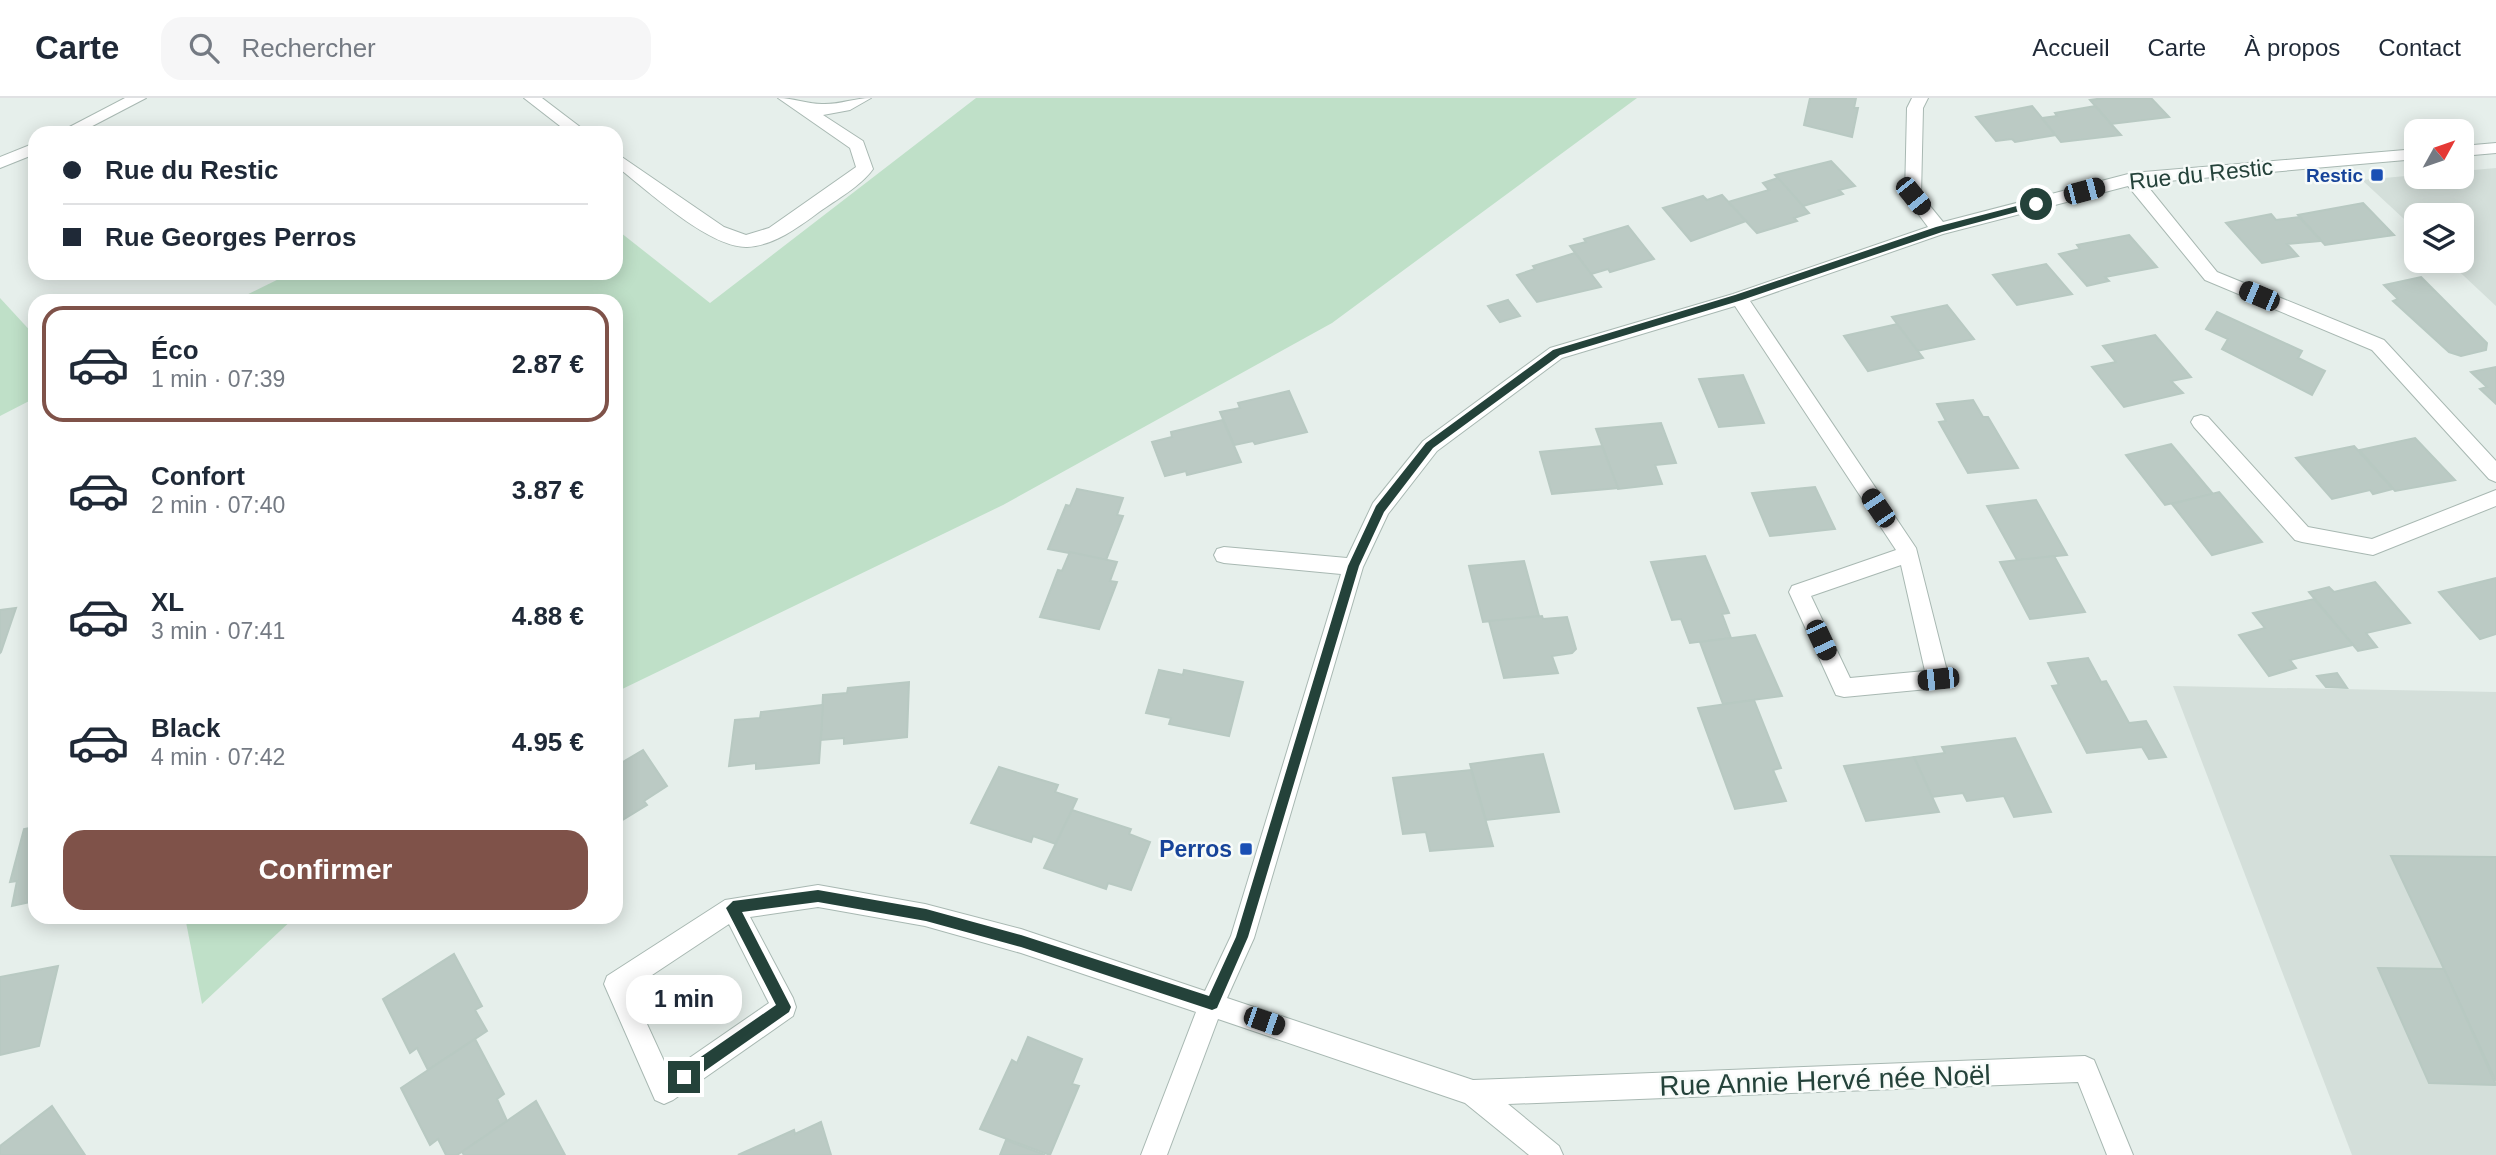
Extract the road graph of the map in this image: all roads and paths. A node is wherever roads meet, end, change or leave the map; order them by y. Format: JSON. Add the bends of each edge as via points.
{"nodes":[{"id":1,"x":138,"y":98,"type":"edge"},
{"id":2,"x":532,"y":98,"type":"edge"},
{"id":3,"x":863,"y":98,"type":"edge"},
{"id":4,"x":1920,"y":98,"type":"edge"},
{"id":5,"x":793,"y":102,"type":"edge"},
{"id":6,"x":80,"y":126,"type":"edge"},
{"id":7,"x":570,"y":126,"type":"edge"},
{"id":8,"x":2496,"y":148,"type":"edge"},
{"id":9,"x":2474,"y":149,"type":"edge"},
{"id":10,"x":28,"y":151,"type":"edge"},
{"id":11,"x":2404,"y":155,"type":"edge"},
{"id":12,"x":0,"y":163,"type":"edge"},
{"id":13,"x":623,"y":164,"type":"edge"},
{"id":14,"x":2132,"y":178,"type":"junction"},
{"id":15,"x":1939,"y":229,"type":"junction"},
{"id":16,"x":1739,"y":298,"type":"junction"},
{"id":17,"x":2201,"y":422,"type":"dead end"},
{"id":18,"x":2496,"y":474,"type":"edge"},
{"id":19,"x":2496,"y":498,"type":"edge"},
{"id":20,"x":1909,"y":554,"type":"junction"},
{"id":21,"x":1224,"y":555,"type":"dead end"},
{"id":22,"x":1353,"y":566,"type":"junction"},
{"id":23,"x":733,"y":908,"type":"junction"},
{"id":24,"x":1212,"y":1003,"type":"junction"},
{"id":25,"x":1474,"y":1093,"type":"junction"},
{"id":26,"x":1154,"y":1155,"type":"edge"},
{"id":27,"x":1550,"y":1155,"type":"edge"},
{"id":28,"x":2120,"y":1155,"type":"edge"}],
"edges":[{"from":1,"to":6,"type":"street"},
{"from":2,"to":7,"type":"street"},
{"from":3,"to":5,"type":"street","via":[[848,107],[823,111]]},
{"from":4,"to":15,"type":"street","via":[[1915,108],[1913,196]]},
{"from":5,"to":13,"type":"street","via":[[857,145],[864,169],[786,227],[747,242],[723,236]]},
{"from":8,"to":9,"type":"street"},
{"from":10,"to":12,"type":"street"},
{"from":11,"to":14,"type":"street","name":"Rue du Restic"},
{"from":14,"to":15,"type":"street","name":"Rue du Restic"},
{"from":14,"to":18,"type":"street","via":[[2211,276],[2378,345]]},
{"from":15,"to":16,"type":"street","name":"Rue du Restic"},
{"from":16,"to":20,"type":"street"},
{"from":16,"to":22,"type":"street","name":"Rue du Restic","via":[[1556,353],[1430,446],[1380,509]]},
{"from":17,"to":19,"type":"street","via":[[2302,534],[2373,547]]},
{"from":20,"to":20,"type":"street","via":[[1799,592],[1844,688],[1938,679]]},
{"from":21,"to":22,"type":"street"},
{"from":22,"to":24,"type":"street","name":"Rue du Restic","via":[[1242,937]]},
{"from":23,"to":23,"type":"street","via":[[616,984],[664,1091],[784,1007]]},
{"from":23,"to":24,"type":"street","name":"Rue Annie Hervé née Noël","via":[[818,896],[926,915]]},
{"from":24,"to":25,"type":"street","name":"Rue Annie Hervé née Noël"},
{"from":24,"to":26,"type":"street","name":"Rue du Restic"},
{"from":25,"to":27,"type":"street","name":"Rue Annie Hervé née Noël"},
{"from":25,"to":28,"type":"street","name":"Rue Annie Hervé née Noël","via":[[2085,1069]]}]}
